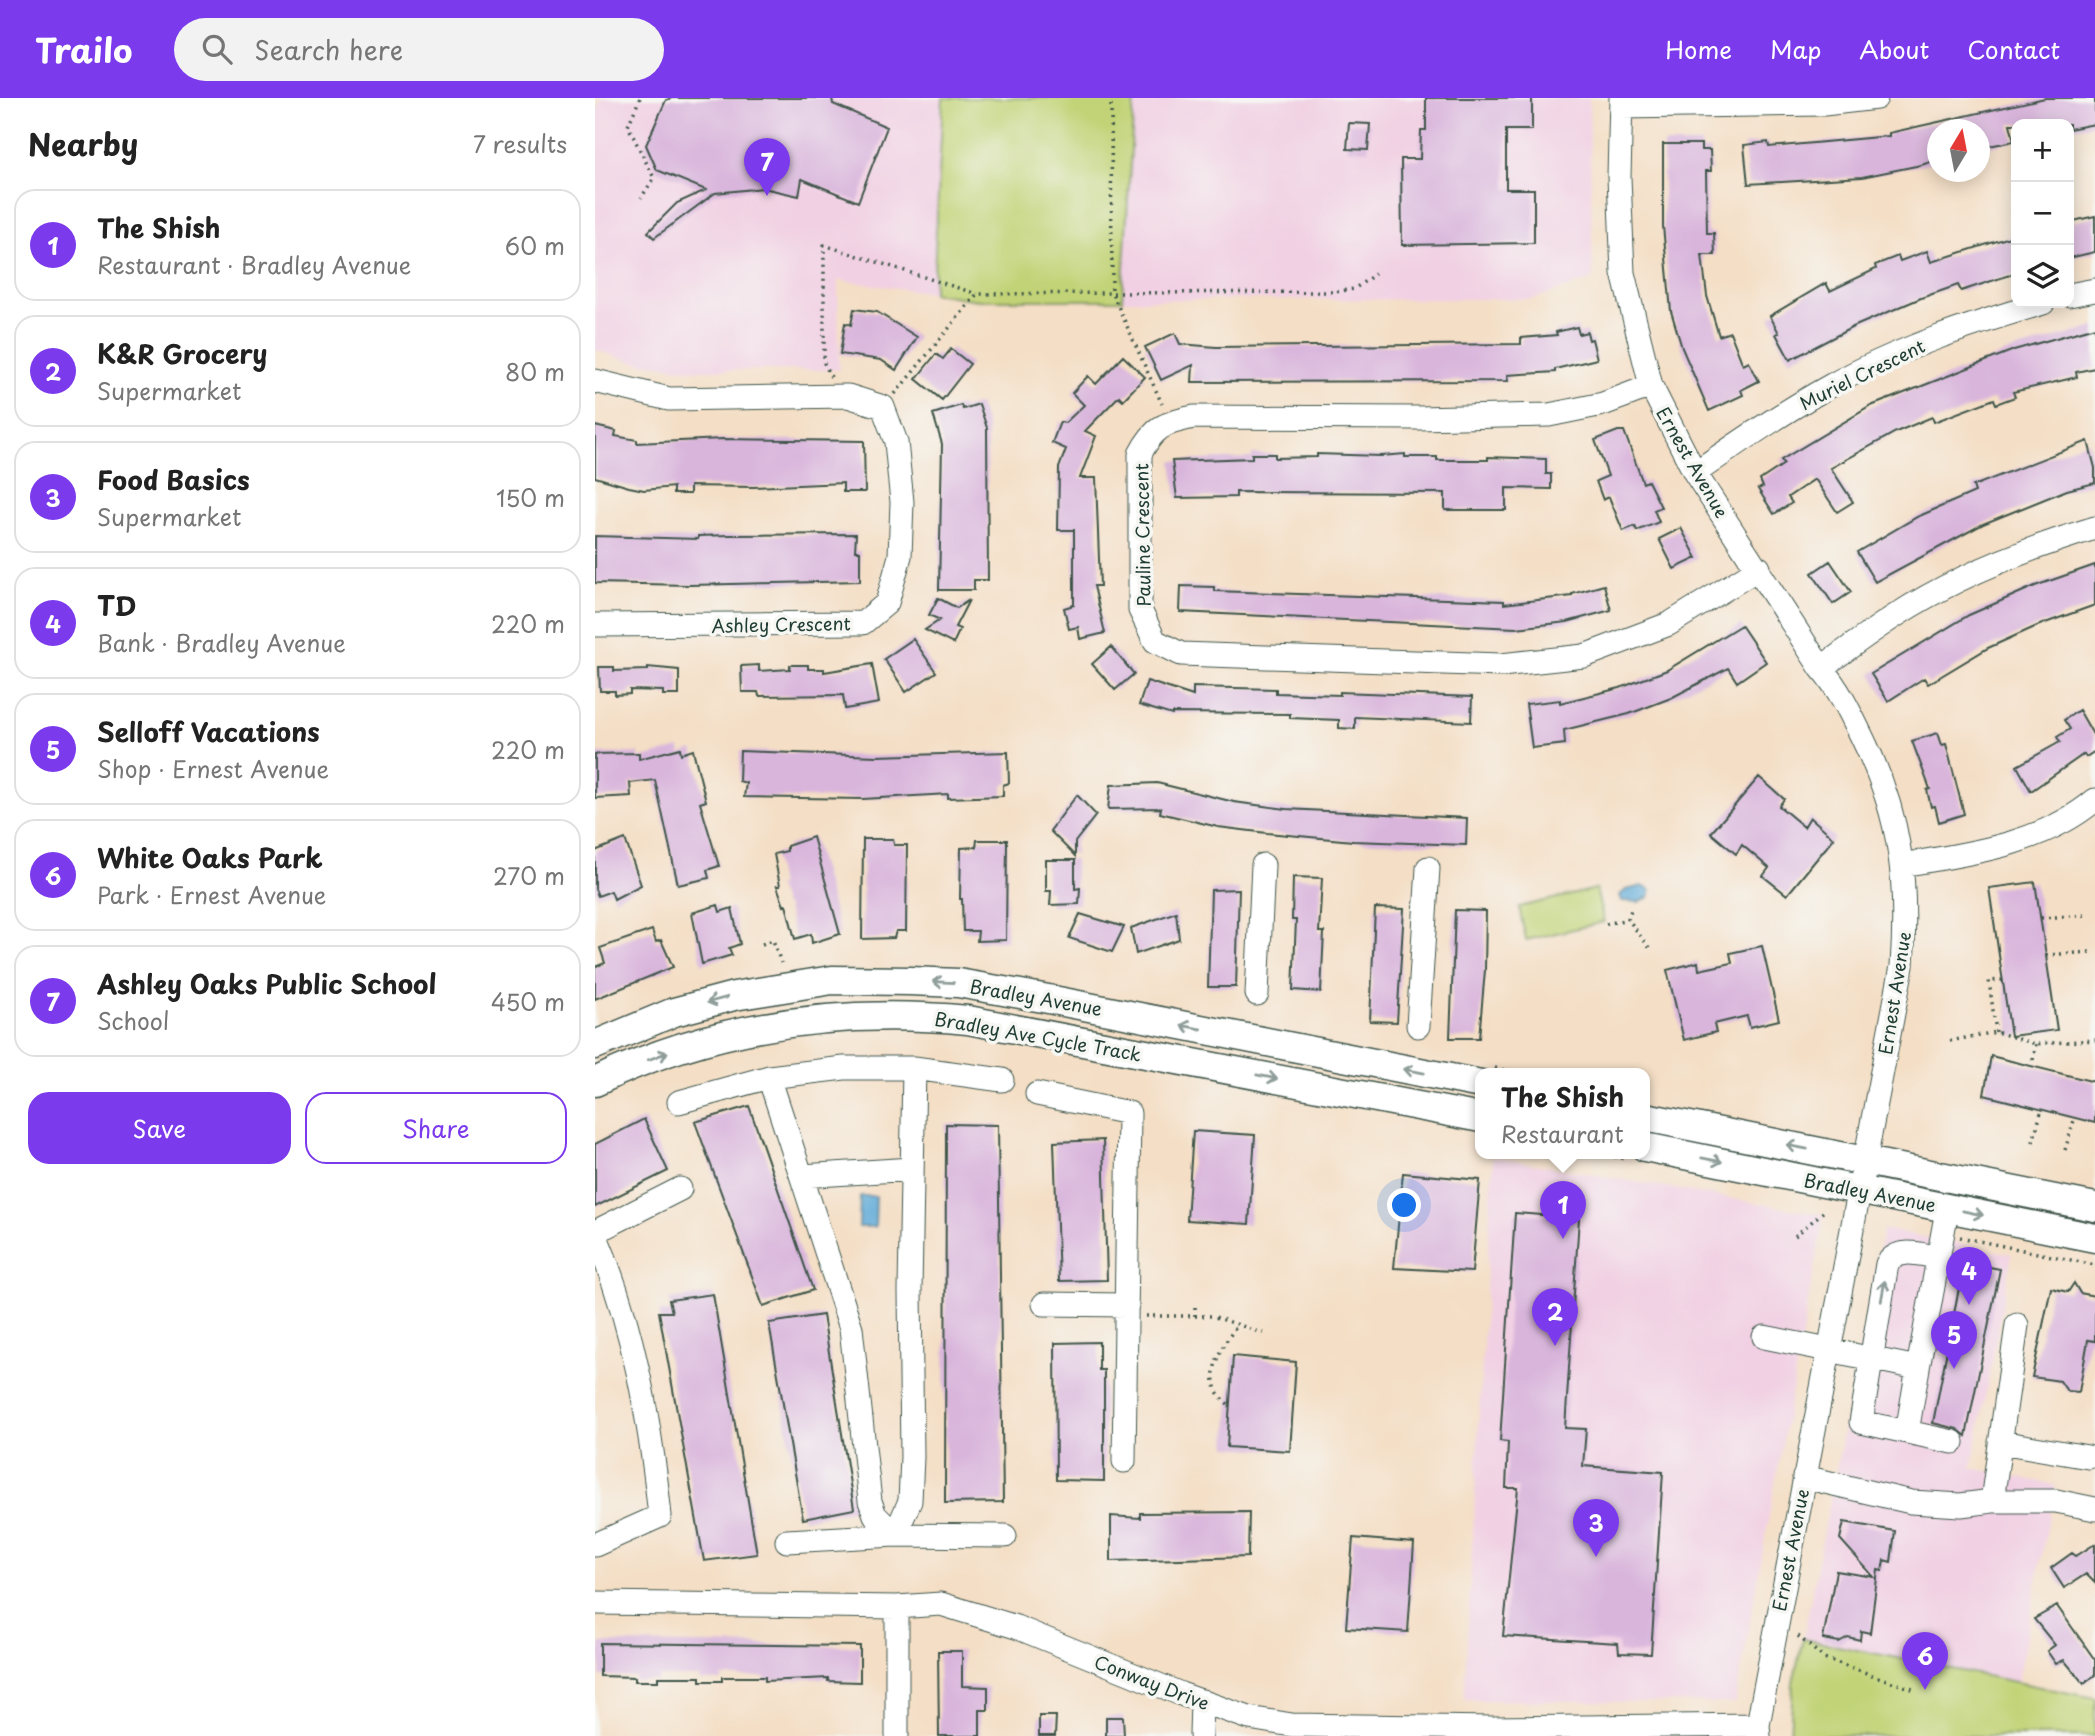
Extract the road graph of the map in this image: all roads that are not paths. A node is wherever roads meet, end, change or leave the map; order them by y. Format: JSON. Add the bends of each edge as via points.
{"nodes":[{"id":1,"x":1876,"y":98,"type":"edge"},
{"id":2,"x":1621,"y":102,"type":"edge"},
{"id":3,"x":2095,"y":290,"type":"edge"},
{"id":4,"x":2074,"y":294,"type":"edge"},
{"id":5,"x":2026,"y":308,"type":"edge"},
{"id":6,"x":595,"y":381,"type":"edge"},
{"id":7,"x":1651,"y":386,"type":"junction"},
{"id":8,"x":1695,"y":472,"type":"junction"},
{"id":9,"x":2095,"y":528,"type":"edge"},
{"id":10,"x":1759,"y":568,"type":"junction"},
{"id":11,"x":595,"y":625,"type":"edge"},
{"id":12,"x":1821,"y":668,"type":"junction"},
{"id":13,"x":2095,"y":800,"type":"edge"},
{"id":14,"x":1263,"y":865,"type":"dead end"},
{"id":15,"x":1901,"y":865,"type":"junction"},
{"id":16,"x":1428,"y":868,"type":"dead end"},
{"id":17,"x":1257,"y":994,"type":"dead end"},
{"id":18,"x":1418,"y":1026,"type":"dead end"},
{"id":19,"x":595,"y":1045,"type":"edge"},
{"id":20,"x":914,"y":1068,"type":"junction"},
{"id":21,"x":769,"y":1077,"type":"junction"},
{"id":22,"x":1002,"y":1080,"type":"dead end"},
{"id":23,"x":595,"y":1082,"type":"edge"},
{"id":24,"x":1475,"y":1083,"type":"edge"},
{"id":25,"x":1037,"y":1094,"type":"dead end"},
{"id":26,"x":679,"y":1102,"type":"dead end"},
{"id":27,"x":1475,"y":1117,"type":"edge"},
{"id":28,"x":1650,"y":1118,"type":"edge"},
{"id":29,"x":1650,"y":1148,"type":"edge"},
{"id":30,"x":1864,"y":1161,"type":"junction"},
{"id":31,"x":912,"y":1170,"type":"junction"},
{"id":32,"x":802,"y":1176,"type":"junction"},
{"id":33,"x":680,"y":1189,"type":"dead end"},
{"id":34,"x":1859,"y":1190,"type":"junction"},
{"id":35,"x":2095,"y":1207,"type":"edge"},
{"id":36,"x":1944,"y":1228,"type":"road end"},
{"id":37,"x":595,"y":1233,"type":"edge"},
{"id":38,"x":2095,"y":1238,"type":"edge"},
{"id":39,"x":1940,"y":1258,"type":"junction"},
{"id":40,"x":1044,"y":1304,"type":"dead end"},
{"id":41,"x":1127,"y":1311,"type":"junction"},
{"id":42,"x":2017,"y":1325,"type":"dead end"},
{"id":43,"x":1764,"y":1337,"type":"dead end"},
{"id":44,"x":1828,"y":1350,"type":"junction"},
{"id":45,"x":1871,"y":1359,"type":"junction"},
{"id":46,"x":1918,"y":1368,"type":"junction"},
{"id":47,"x":1907,"y":1432,"type":"junction"},
{"id":48,"x":1953,"y":1442,"type":"dead end"},
{"id":49,"x":2000,"y":1442,"type":"junction"},
{"id":50,"x":2088,"y":1457,"type":"dead end"},
{"id":51,"x":1124,"y":1461,"type":"dead end"},
{"id":52,"x":1804,"y":1477,"type":"junction"},
{"id":53,"x":1992,"y":1501,"type":"junction"},
{"id":54,"x":2095,"y":1509,"type":"edge"},
{"id":55,"x":895,"y":1535,"type":"junction"},
{"id":56,"x":1005,"y":1536,"type":"dead end"},
{"id":57,"x":787,"y":1541,"type":"dead end"},
{"id":58,"x":595,"y":1545,"type":"edge"},
{"id":59,"x":595,"y":1602,"type":"edge"},
{"id":60,"x":897,"y":1608,"type":"junction"},
{"id":61,"x":1202,"y":1701,"type":"junction"},
{"id":62,"x":1758,"y":1730,"type":"edge"},
{"id":63,"x":1622,"y":1731,"type":"edge"},
{"id":64,"x":1447,"y":1732,"type":"edge"},
{"id":65,"x":897,"y":1736,"type":"edge"},
{"id":66,"x":1201,"y":1736,"type":"edge"}],
"edges":[{"from":1,"to":2,"type":"street","via":[[1825,104]]},
{"from":2,"to":7,"type":"street","name":"Ernest Avenue","via":[[1623,273]]},
{"from":3,"to":4,"type":"street"},
{"from":5,"to":8,"type":"street","name":"Muriel Crescent","via":[[1963,327],[1831,385]]},
{"from":6,"to":11,"type":"street","name":"Ashley Crescent","via":[[669,399],[848,396],[883,407],[896,442],[902,502],[900,556],[887,603],[863,623]]},
{"from":7,"to":8,"type":"street","name":"Ernest Avenue"},
{"from":7,"to":10,"type":"street","name":"Pauline Crescent","via":[[1603,404],[1549,415],[1194,417],[1169,422],[1150,435],[1140,454],[1140,610],[1155,641],[1181,654],[1501,665],[1584,656],[1669,624]]},
{"from":8,"to":10,"type":"street","name":"Ernest Avenue"},
{"from":9,"to":12,"type":"street","via":[[1968,576],[1897,615]]},
{"from":10,"to":12,"type":"street","name":"Ernest Avenue"},
{"from":12,"to":15,"type":"street","name":"Ernest Avenue","via":[[1838,689],[1883,780],[1897,828]]},
{"from":13,"to":15,"type":"street","via":[[2049,829],[1978,853]]},
{"from":14,"to":17,"type":"street"},
{"from":15,"to":30,"type":"street","name":"Ernest Avenue","via":[[1906,908],[1902,966]]},
{"from":16,"to":18,"type":"street"},
{"from":24,"to":19,"type":"main road","name":"Bradley Avenue","one_way":true,"via":[[958,983],[832,980],[734,996],[674,1012]]},
{"from":20,"to":21,"type":"street","via":[[844,1068]]},
{"from":20,"to":22,"type":"street"},
{"from":20,"to":31,"type":"street"},
{"from":21,"to":26,"type":"street"},
{"from":21,"to":32,"type":"street"},
{"from":23,"to":27,"type":"main road","name":"Bradley Avenue","one_way":true,"via":[[671,1052],[759,1027],[854,1015],[908,1014],[968,1020]]},
{"from":25,"to":41,"type":"street","via":[[1129,1113]]},
{"from":30,"to":28,"type":"main road","name":"Bradley Avenue","one_way":true},
{"from":29,"to":34,"type":"main road","name":"Bradley Avenue","one_way":true},
{"from":30,"to":34,"type":"street","name":"Ernest Avenue"},
{"from":30,"to":35,"type":"main road","name":"Bradley Avenue"},
{"from":31,"to":32,"type":"street"},
{"from":31,"to":55,"type":"street","via":[[910,1501]]},
{"from":32,"to":55,"type":"street","via":[[851,1328],[870,1501],[875,1515]]},
{"from":33,"to":37,"type":"street"},
{"from":34,"to":38,"type":"main road","name":"Bradley Avenue","one_way":true},
{"from":34,"to":44,"type":"street","name":"Ernest Avenue"},
{"from":36,"to":39,"type":"street"},
{"from":37,"to":58,"type":"street","via":[[612,1273],[647,1416],[660,1516]]},
{"from":45,"to":39,"type":"street","one_way":true,"via":[[1891,1259],[1903,1253]]},
{"from":39,"to":46,"type":"street"},
{"from":40,"to":41,"type":"street"},
{"from":41,"to":51,"type":"street"},
{"from":42,"to":49,"type":"street"},
{"from":43,"to":44,"type":"street"},
{"from":44,"to":45,"type":"street"},
{"from":44,"to":52,"type":"street","name":"Ernest Avenue"},
{"from":45,"to":46,"type":"street"},
{"from":45,"to":47,"type":"street","via":[[1861,1422]]},
{"from":46,"to":47,"type":"street"},
{"from":47,"to":48,"type":"street"},
{"from":49,"to":50,"type":"street"},
{"from":49,"to":53,"type":"street"},
{"from":52,"to":53,"type":"street","via":[[1911,1502],[1961,1505]]},
{"from":52,"to":62,"type":"street","name":"Ernest Avenue"},
{"from":53,"to":54,"type":"street","via":[[2056,1501]]},
{"from":55,"to":56,"type":"street"},
{"from":55,"to":57,"type":"street"},
{"from":59,"to":60,"type":"street","name":"Conway Drive"},
{"from":60,"to":61,"type":"street","name":"Conway Drive","via":[[941,1604],[1016,1627]]},
{"from":60,"to":65,"type":"street"},
{"from":61,"to":64,"type":"street","name":"Conway Drive","via":[[1292,1725]]},
{"from":61,"to":66,"type":"street"},
{"from":62,"to":63,"type":"street","name":"Conway Drive"},
{"from":63,"to":64,"type":"street","name":"Conway Drive"}]}
